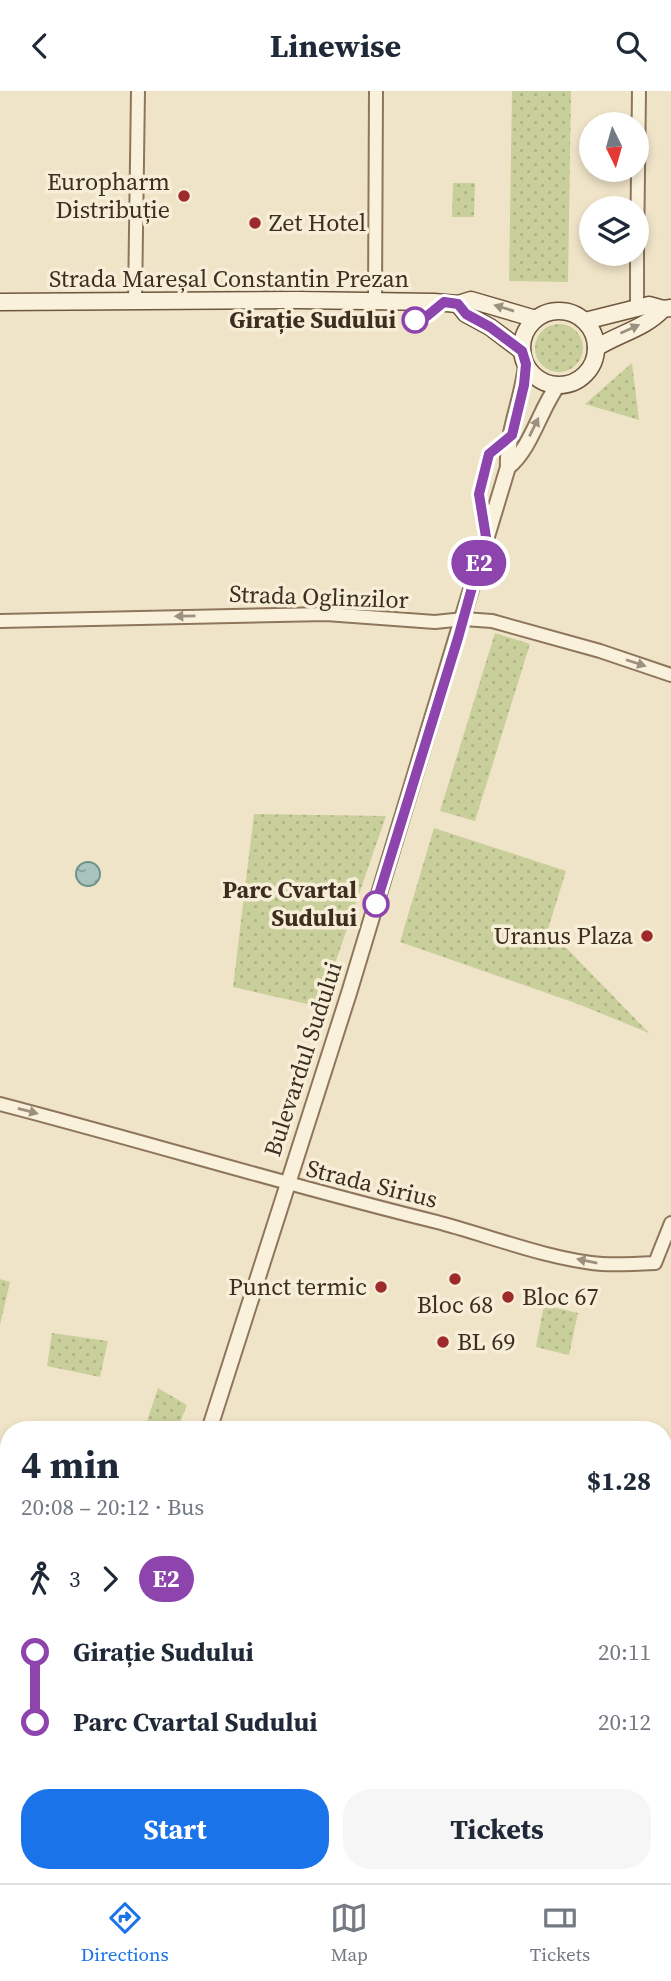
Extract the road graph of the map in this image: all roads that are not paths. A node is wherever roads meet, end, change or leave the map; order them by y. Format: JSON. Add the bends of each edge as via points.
{"nodes":[{"id":1,"x":138,"y":91,"type":"edge"},
{"id":2,"x":376,"y":91,"type":"edge"},
{"id":3,"x":639,"y":91,"type":"edge"},
{"id":4,"x":638,"y":196,"type":"edge"},
{"id":5,"x":637,"y":266,"type":"edge"},
{"id":6,"x":375,"y":301,"type":"junction"},
{"id":7,"x":0,"y":302,"type":"edge"},
{"id":8,"x":135,"y":302,"type":"junction"},
{"id":9,"x":458,"y":304,"type":"junction"},
{"id":10,"x":636,"y":307,"type":"junction"},
{"id":11,"x":667,"y":308,"type":"edge"},
{"id":12,"x":536,"y":319,"type":"junction"},
{"id":13,"x":585,"y":321,"type":"junction"},
{"id":14,"x":596,"y":348,"type":"junction"},
{"id":15,"x":524,"y":358,"type":"junction"},
{"id":16,"x":558,"y":385,"type":"junction"},
{"id":17,"x":508,"y":467,"type":"junction"},
{"id":18,"x":464,"y":619,"type":"junction"},
{"id":19,"x":0,"y":621,"type":"edge"},
{"id":20,"x":671,"y":675,"type":"edge"},
{"id":21,"x":0,"y":1104,"type":"edge"},
{"id":22,"x":287,"y":1184,"type":"junction"},
{"id":23,"x":670,"y":1224,"type":"edge"},
{"id":24,"x":210,"y":1421,"type":"edge"}],
"edges":[{"from":1,"to":8,"type":"street"},
{"from":2,"to":6,"type":"street"},
{"from":3,"to":4,"type":"street"},
{"from":5,"to":10,"type":"street"},
{"from":6,"to":8,"type":"main road","name":"Strada Mareșal Constantin Prezan"},
{"from":6,"to":9,"type":"main road","name":"Strada Mareșal Constantin Prezan"},
{"from":7,"to":8,"type":"main road","name":"Strada Mareșal Constantin Prezan"},
{"from":12,"to":9,"type":"main road","name":"Strada Mareșal Constantin Prezan","one_way":true,"via":[[471,299]]},
{"from":9,"to":15,"type":"main road"},
{"from":10,"to":11,"type":"main road"},
{"from":10,"to":13,"type":"main road"},
{"from":14,"to":11,"type":"main road","one_way":true,"via":[[653,320]]},
{"from":12,"to":13,"type":"main road","via":[[556,311]]},
{"from":12,"to":15,"type":"main road","via":[[523,339]]},
{"from":13,"to":14,"type":"main road"},
{"from":14,"to":16,"type":"main road","via":[[594,360],[580,378]]},
{"from":15,"to":16,"type":"main road","via":[[539,379]]},
{"from":15,"to":17,"type":"street","name":"Bulevardul Sudului","via":[[524,385]]},
{"from":17,"to":16,"type":"street","name":"Bulevardul Sudului","one_way":true,"via":[[518,459]]},
{"from":17,"to":18,"type":"street","name":"Bulevardul Sudului"},
{"from":18,"to":19,"type":"street","name":"Strada Oglinzilor","one_way":true,"via":[[435,622],[326,614]]},
{"from":18,"to":20,"type":"street","name":"Strada Oglinzilor","one_way":true,"via":[[492,621]]},
{"from":18,"to":22,"type":"street","name":"Bulevardul Sudului"},
{"from":21,"to":22,"type":"street","name":"Strada Sirius","one_way":true},
{"from":23,"to":22,"type":"street","name":"Strada Sirius","one_way":true,"via":[[655,1263],[599,1263]]},
{"from":22,"to":24,"type":"street","name":"Bulevardul Sudului"}]}
